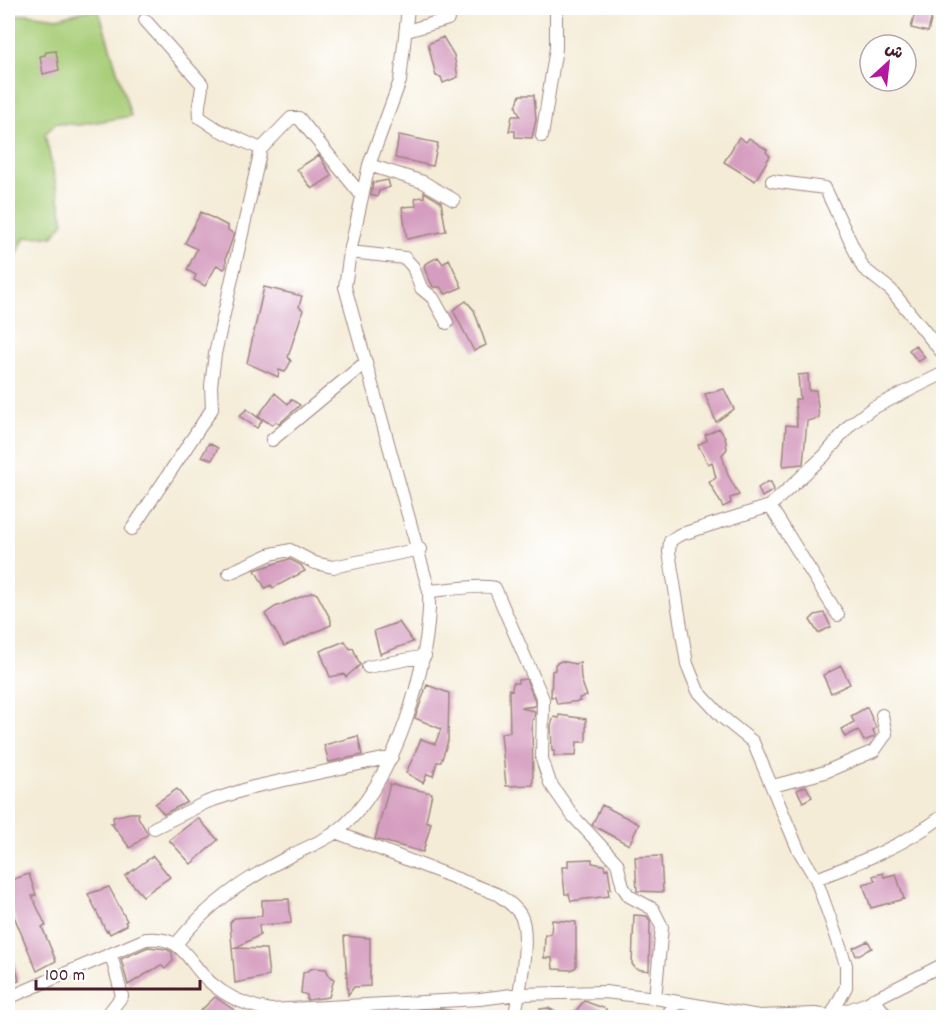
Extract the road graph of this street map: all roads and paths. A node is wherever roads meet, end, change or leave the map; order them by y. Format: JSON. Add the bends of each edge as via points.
{"nodes":[{"id":1,"x":408,"y":8,"type":"edge"},
{"id":2,"x":556,"y":8,"type":"edge"},
{"id":3,"x":448,"y":19,"type":"dead end"},
{"id":4,"x":145,"y":20,"type":"dead end"},
{"id":5,"x":407,"y":31,"type":"junction"},
{"id":6,"x":542,"y":136,"type":"dead end"},
{"id":7,"x":261,"y":149,"type":"junction"},
{"id":8,"x":369,"y":165,"type":"junction"},
{"id":9,"x":772,"y":181,"type":"dead end"},
{"id":10,"x":362,"y":196,"type":"junction"},
{"id":11,"x":454,"y":200,"type":"dead end"},
{"id":12,"x":350,"y":252,"type":"junction"},
{"id":13,"x":447,"y":323,"type":"dead end"},
{"id":14,"x":944,"y":355,"type":"edge"},
{"id":15,"x":366,"y":362,"type":"junction"},
{"id":16,"x":944,"y":373,"type":"edge"},
{"id":17,"x":272,"y":440,"type":"dead end"},
{"id":18,"x":770,"y":506,"type":"junction"},
{"id":19,"x":132,"y":529,"type":"dead end"},
{"id":20,"x":420,"y":549,"type":"junction"},
{"id":21,"x":229,"y":573,"type":"dead end"},
{"id":22,"x":429,"y":591,"type":"junction"},
{"id":23,"x":838,"y":615,"type":"dead end"},
{"id":24,"x":425,"y":656,"type":"junction"},
{"id":25,"x":368,"y":667,"type":"dead end"},
{"id":26,"x":882,"y":715,"type":"dead end"},
{"id":27,"x":392,"y":757,"type":"junction"},
{"id":28,"x":773,"y":786,"type":"junction"},
{"id":29,"x":944,"y":815,"type":"edge"},
{"id":30,"x":154,"y":828,"type":"dead end"},
{"id":31,"x":335,"y":832,"type":"junction"},
{"id":32,"x":816,"y":879,"type":"junction"},
{"id":33,"x":177,"y":943,"type":"junction"},
{"id":34,"x":111,"y":954,"type":"junction"},
{"id":35,"x":944,"y":964,"type":"edge"},
{"id":36,"x":519,"y":994,"type":"junction"},
{"id":37,"x":8,"y":998,"type":"edge"},
{"id":38,"x":655,"y":998,"type":"junction"},
{"id":39,"x":873,"y":999,"type":"junction"},
{"id":40,"x":676,"y":1002,"type":"junction"},
{"id":41,"x":267,"y":1014,"type":"edge"},
{"id":42,"x":105,"y":1017,"type":"edge"},
{"id":43,"x":514,"y":1017,"type":"edge"},
{"id":44,"x":665,"y":1017,"type":"edge"},
{"id":45,"x":831,"y":1017,"type":"edge"},
{"id":46,"x":889,"y":1017,"type":"edge"}],
"edges":[{"from":1,"to":5,"type":"street"},
{"from":2,"to":6,"type":"street","via":[[556,48]]},
{"from":3,"to":5,"type":"street"},
{"from":4,"to":7,"type":"street","via":[[202,84],[197,105],[199,117]]},
{"from":5,"to":8,"type":"street","via":[[400,81]]},
{"from":7,"to":10,"type":"street","via":[[291,118],[299,118]]},
{"from":7,"to":19,"type":"street","via":[[215,354],[212,409]]},
{"from":8,"to":10,"type":"street"},
{"from":8,"to":11,"type":"street","via":[[423,182]]},
{"from":9,"to":14,"type":"street","via":[[825,188],[863,268],[891,290]]},
{"from":10,"to":12,"type":"street"},
{"from":12,"to":13,"type":"street","via":[[405,258]]},
{"from":12,"to":15,"type":"street","via":[[345,287]]},
{"from":15,"to":17,"type":"street"},
{"from":15,"to":20,"type":"street"},
{"from":16,"to":18,"type":"street","via":[[857,419]]},
{"from":18,"to":23,"type":"street"},
{"from":18,"to":28,"type":"street","via":[[679,535],[670,541],[669,552],[687,664],[698,691],[753,742]]},
{"from":20,"to":21,"type":"street","via":[[333,567],[290,550]]},
{"from":20,"to":22,"type":"street"},
{"from":22,"to":24,"type":"street"},
{"from":22,"to":38,"type":"street","via":[[488,585],[495,588],[543,699],[542,759],[550,783],[573,816],[617,863],[629,896],[653,909],[660,918]]},
{"from":24,"to":25,"type":"street"},
{"from":24,"to":27,"type":"street"},
{"from":26,"to":28,"type":"street","via":[[886,734],[874,751],[825,772]]},
{"from":27,"to":30,"type":"street","via":[[253,787],[207,802]]},
{"from":27,"to":31,"type":"street","via":[[366,800]]},
{"from":28,"to":32,"type":"street","via":[[798,849]]},
{"from":29,"to":32,"type":"street","via":[[875,857]]},
{"from":31,"to":33,"type":"street","via":[[243,880],[218,899]]},
{"from":31,"to":36,"type":"street","via":[[497,894],[513,906],[522,917],[524,928]]},
{"from":32,"to":45,"type":"street","via":[[846,965],[846,987]]},
{"from":33,"to":34,"type":"street","via":[[146,939]]},
{"from":33,"to":41,"type":"street","via":[[209,982],[228,996]]},
{"from":34,"to":37,"type":"street"},
{"from":34,"to":42,"type":"street","via":[[122,996]]},
{"from":35,"to":39,"type":"street"},
{"from":36,"to":38,"type":"street","via":[[605,992]]},
{"from":36,"to":41,"type":"street"},
{"from":36,"to":43,"type":"street"},
{"from":38,"to":40,"type":"street"},
{"from":39,"to":45,"type":"street"},
{"from":39,"to":46,"type":"street"},
{"from":40,"to":44,"type":"street"},
{"from":40,"to":45,"type":"street","via":[[759,1016]]}]}
